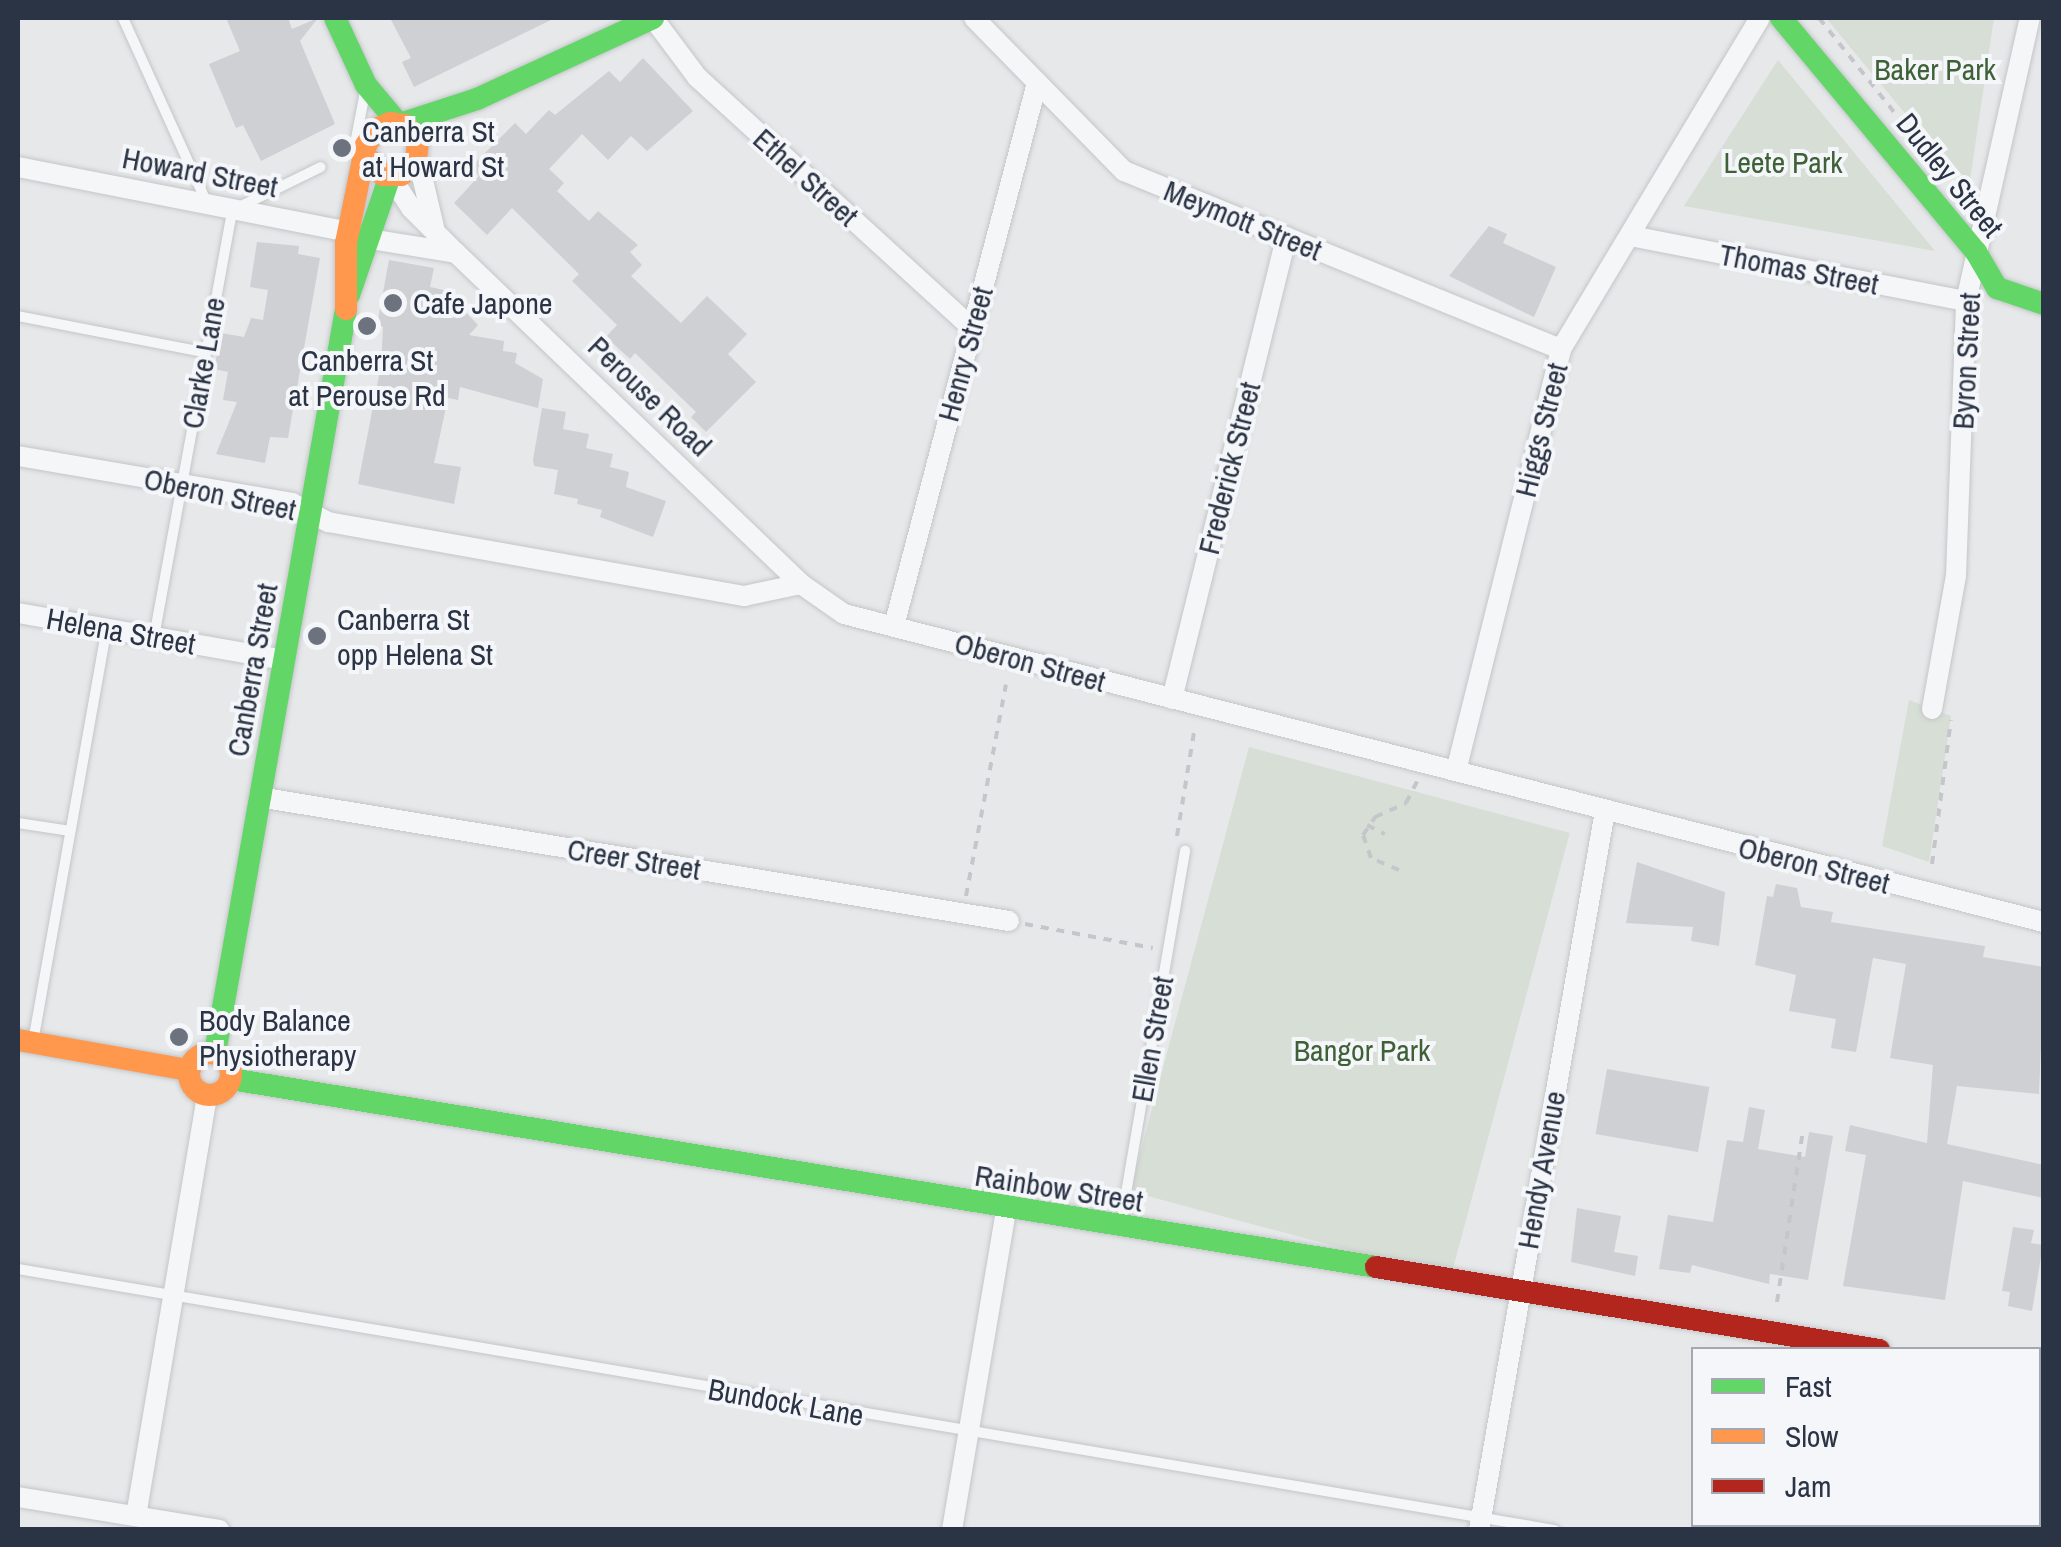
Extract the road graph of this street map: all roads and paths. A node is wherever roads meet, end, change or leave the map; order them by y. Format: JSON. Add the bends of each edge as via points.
{"nodes":[{"id":1,"x":122,"y":18,"type":"edge"},
{"id":2,"x":335,"y":18,"type":"edge"},
{"id":3,"x":652,"y":18,"type":"edge"},
{"id":4,"x":974,"y":18,"type":"edge"},
{"id":5,"x":1760,"y":18,"type":"edge"},
{"id":6,"x":1782,"y":18,"type":"edge"},
{"id":7,"x":1819,"y":18,"type":"edge"},
{"id":8,"x":2030,"y":18,"type":"edge"},
{"id":9,"x":1037,"y":83,"type":"junction"},
{"id":10,"x":366,"y":85,"type":"junction"},
{"id":11,"x":477,"y":100,"type":"junction"},
{"id":12,"x":399,"y":123,"type":"junction"},
{"id":13,"x":368,"y":146,"type":"junction"},
{"id":14,"x":419,"y":156,"type":"junction"},
{"id":15,"x":1930,"y":158,"type":"dead end"},
{"id":16,"x":322,"y":166,"type":"dead end"},
{"id":17,"x":18,"y":167,"type":"edge"},
{"id":18,"x":390,"y":176,"type":"junction"},
{"id":19,"x":207,"y":203,"type":"junction"},
{"id":20,"x":233,"y":209,"type":"junction"},
{"id":21,"x":436,"y":234,"type":"junction"},
{"id":22,"x":1631,"y":236,"type":"junction"},
{"id":23,"x":1286,"y":238,"type":"junction"},
{"id":24,"x":352,"y":239,"type":"junction"},
{"id":25,"x":1976,"y":252,"type":"junction"},
{"id":26,"x":456,"y":253,"type":"junction"},
{"id":27,"x":1966,"y":301,"type":"junction"},
{"id":28,"x":2044,"y":304,"type":"edge"},
{"id":29,"x":18,"y":316,"type":"edge"},
{"id":30,"x":971,"y":327,"type":"junction"},
{"id":31,"x":1561,"y":349,"type":"junction"},
{"id":32,"x":203,"y":352,"type":"junction"},
{"id":33,"x":18,"y":456,"type":"edge"},
{"id":34,"x":183,"y":485,"type":"junction"},
{"id":35,"x":312,"y":514,"type":"junction"},
{"id":36,"x":801,"y":584,"type":"junction"},
{"id":37,"x":18,"y":613,"type":"edge"},
{"id":38,"x":894,"y":626,"type":"junction"},
{"id":39,"x":107,"y":628,"type":"junction"},
{"id":40,"x":154,"y":637,"type":"junction"},
{"id":41,"x":284,"y":660,"type":"junction"},
{"id":42,"x":1006,"y":685,"type":"dead end"},
{"id":43,"x":1172,"y":699,"type":"junction"},
{"id":44,"x":1932,"y":709,"type":"joint"},
{"id":45,"x":1422,"y":762,"type":"junction"},
{"id":46,"x":1456,"y":770,"type":"junction"},
{"id":47,"x":259,"y":798,"type":"junction"},
{"id":48,"x":1606,"y":811,"type":"junction"},
{"id":49,"x":18,"y":823,"type":"edge"},
{"id":50,"x":1367,"y":825,"type":"junction"},
{"id":51,"x":70,"y":832,"type":"junction"},
{"id":52,"x":1385,"y":834,"type":"dead end"},
{"id":53,"x":1185,"y":850,"type":"dead end"},
{"id":54,"x":1932,"y":864,"type":"dead end"},
{"id":55,"x":1399,"y":870,"type":"dead end"},
{"id":56,"x":963,"y":913,"type":"junction"},
{"id":57,"x":1009,"y":921,"type":"joint"},
{"id":58,"x":2044,"y":922,"type":"edge"},
{"id":59,"x":1153,"y":948,"type":"dead end"},
{"id":60,"x":25,"y":1042,"type":"edge"},
{"id":61,"x":214,"y":1053,"type":"junction"},
{"id":62,"x":189,"y":1070,"type":"junction"},
{"id":63,"x":231,"y":1079,"type":"junction"},
{"id":64,"x":207,"y":1095,"type":"junction"},
{"id":65,"x":1803,"y":1130,"type":"dead end"},
{"id":66,"x":1006,"y":1210,"type":"junction"},
{"id":67,"x":1120,"y":1228,"type":"junction"},
{"id":68,"x":18,"y":1269,"type":"edge"},
{"id":69,"x":1520,"y":1292,"type":"junction"},
{"id":70,"x":172,"y":1295,"type":"junction"},
{"id":71,"x":1777,"y":1302,"type":"dead end"},
{"id":72,"x":1860,"y":1347,"type":"edge"},
{"id":73,"x":966,"y":1433,"type":"junction"},
{"id":74,"x":18,"y":1498,"type":"edge"},
{"id":75,"x":136,"y":1516,"type":"junction"},
{"id":76,"x":1480,"y":1524,"type":"edge"},
{"id":77,"x":219,"y":1530,"type":"edge"},
{"id":78,"x":952,"y":1530,"type":"edge"},
{"id":79,"x":1554,"y":1530,"type":"edge"}],
"edges":[{"from":1,"to":19,"type":"lane"},
{"from":2,"to":10,"type":"street"},
{"from":3,"to":11,"type":"street"},
{"from":3,"to":30,"type":"street","name":"Ethel Street","via":[[698,77]]},
{"from":4,"to":9,"type":"street","name":"Meymott Street"},
{"from":5,"to":22,"type":"street","name":"Higgs Street"},
{"from":6,"to":25,"type":"street","name":"Dudley Street"},
{"from":7,"to":15,"type":"path","name":"Dudley Street"},
{"from":8,"to":25,"type":"street","name":"Byron Street","via":[[2004,157]]},
{"from":9,"to":23,"type":"street","name":"Meymott Street","via":[[1124,171]]},
{"from":9,"to":30,"type":"street","name":"Henry Street"},
{"from":10,"to":12,"type":"street"},
{"from":10,"to":13,"type":"street"},
{"from":10,"to":24,"type":"lane","via":[[343,189]]},
{"from":11,"to":12,"type":"street"},
{"from":11,"to":14,"type":"street"},
{"from":12,"to":13,"type":"street"},
{"from":12,"to":14,"type":"street","via":[[416,135]]},
{"from":13,"to":18,"type":"street"},
{"from":13,"to":24,"type":"street","name":"Canberra Street"},
{"from":14,"to":18,"type":"street","via":[[406,173]]},
{"from":14,"to":21,"type":"street"},
{"from":16,"to":20,"type":"lane"},
{"from":17,"to":19,"type":"street","name":"Howard Street"},
{"from":18,"to":21,"type":"street","name":"Perouse Road"},
{"from":18,"to":24,"type":"street","name":"Canberra Street"},
{"from":19,"to":20,"type":"street","name":"Howard Street"},
{"from":20,"to":24,"type":"street","name":"Howard Street"},
{"from":20,"to":32,"type":"lane","name":"Clarke Lane"},
{"from":21,"to":26,"type":"street","name":"Perouse Road"},
{"from":22,"to":27,"type":"street","name":"Thomas Street"},
{"from":22,"to":31,"type":"street","name":"Higgs Street"},
{"from":23,"to":31,"type":"street","name":"Meymott Street"},
{"from":23,"to":43,"type":"street","name":"Frederick Street"},
{"from":24,"to":26,"type":"street"},
{"from":24,"to":35,"type":"street","name":"Canberra Street"},
{"from":25,"to":27,"type":"street","name":"Byron Street"},
{"from":25,"to":28,"type":"street","name":"Dudley Street","via":[[1997,288]]},
{"from":26,"to":36,"type":"street","name":"Perouse Road"},
{"from":27,"to":44,"type":"street","name":"Byron Street","via":[[1956,576]]},
{"from":29,"to":32,"type":"lane"},
{"from":30,"to":38,"type":"street","name":"Henry Street"},
{"from":31,"to":46,"type":"street","name":"Higgs Street"},
{"from":32,"to":34,"type":"lane","name":"Clarke Lane"},
{"from":33,"to":34,"type":"street","name":"Oberon Street"},
{"from":34,"to":35,"type":"street","name":"Oberon Street","via":[[292,503]]},
{"from":34,"to":40,"type":"lane","name":"Clarke Lane"},
{"from":35,"to":36,"type":"street","name":"Oberon Street","via":[[744,596]]},
{"from":35,"to":41,"type":"street","name":"Canberra Street"},
{"from":36,"to":38,"type":"street","name":"Oberon Street","via":[[844,614]]},
{"from":37,"to":39,"type":"street","name":"Helena Street"},
{"from":38,"to":43,"type":"street","name":"Oberon Street"},
{"from":39,"to":40,"type":"street","name":"Helena Street"},
{"from":39,"to":51,"type":"lane"},
{"from":40,"to":41,"type":"street","name":"Helena Street"},
{"from":41,"to":47,"type":"street","name":"Canberra Street"},
{"from":42,"to":56,"type":"path"},
{"from":43,"to":45,"type":"street","name":"Oberon Street"},
{"from":44,"to":54,"type":"path","via":[[1951,716]]},
{"from":45,"to":46,"type":"street","name":"Oberon Street"},
{"from":45,"to":50,"type":"path","via":[[1414,794]]},
{"from":46,"to":48,"type":"street","name":"Oberon Street"},
{"from":47,"to":56,"type":"street","name":"Creer Street"},
{"from":47,"to":61,"type":"street","name":"Canberra Street"},
{"from":48,"to":58,"type":"street","name":"Oberon Street"},
{"from":48,"to":69,"type":"street","name":"Hendy Avenue"},
{"from":49,"to":51,"type":"lane"},
{"from":50,"to":52,"type":"path"},
{"from":50,"to":55,"type":"path","via":[[1365,852]]},
{"from":51,"to":60,"type":"lane"},
{"from":53,"to":67,"type":"lane","name":"Ellen Street"},
{"from":56,"to":57,"type":"street","name":"Creer Street"},
{"from":57,"to":59,"type":"path"},
{"from":60,"to":62,"type":"street"},
{"from":61,"to":62,"type":"street","via":[[200,1055]]},
{"from":61,"to":63,"type":"street","via":[[230,1066]]},
{"from":62,"to":64,"type":"street","via":[[192,1084]]},
{"from":63,"to":64,"type":"street"},
{"from":63,"to":66,"type":"street","name":"Rainbow Street"},
{"from":64,"to":70,"type":"street"},
{"from":65,"to":71,"type":"path"},
{"from":66,"to":67,"type":"street","name":"Rainbow Street"},
{"from":66,"to":73,"type":"street"},
{"from":67,"to":69,"type":"street","name":"Rainbow Street"},
{"from":68,"to":70,"type":"lane","name":"Bundock Lane"},
{"from":69,"to":72,"type":"street","name":"Rainbow Street"},
{"from":69,"to":76,"type":"street","name":"Hendy Avenue"},
{"from":70,"to":73,"type":"lane","name":"Bundock Lane"},
{"from":70,"to":75,"type":"street"},
{"from":73,"to":76,"type":"lane","name":"Bundock Lane"},
{"from":73,"to":78,"type":"street"},
{"from":74,"to":75,"type":"street"},
{"from":75,"to":77,"type":"street"},
{"from":76,"to":79,"type":"lane","name":"Bundock Lane"}]}
